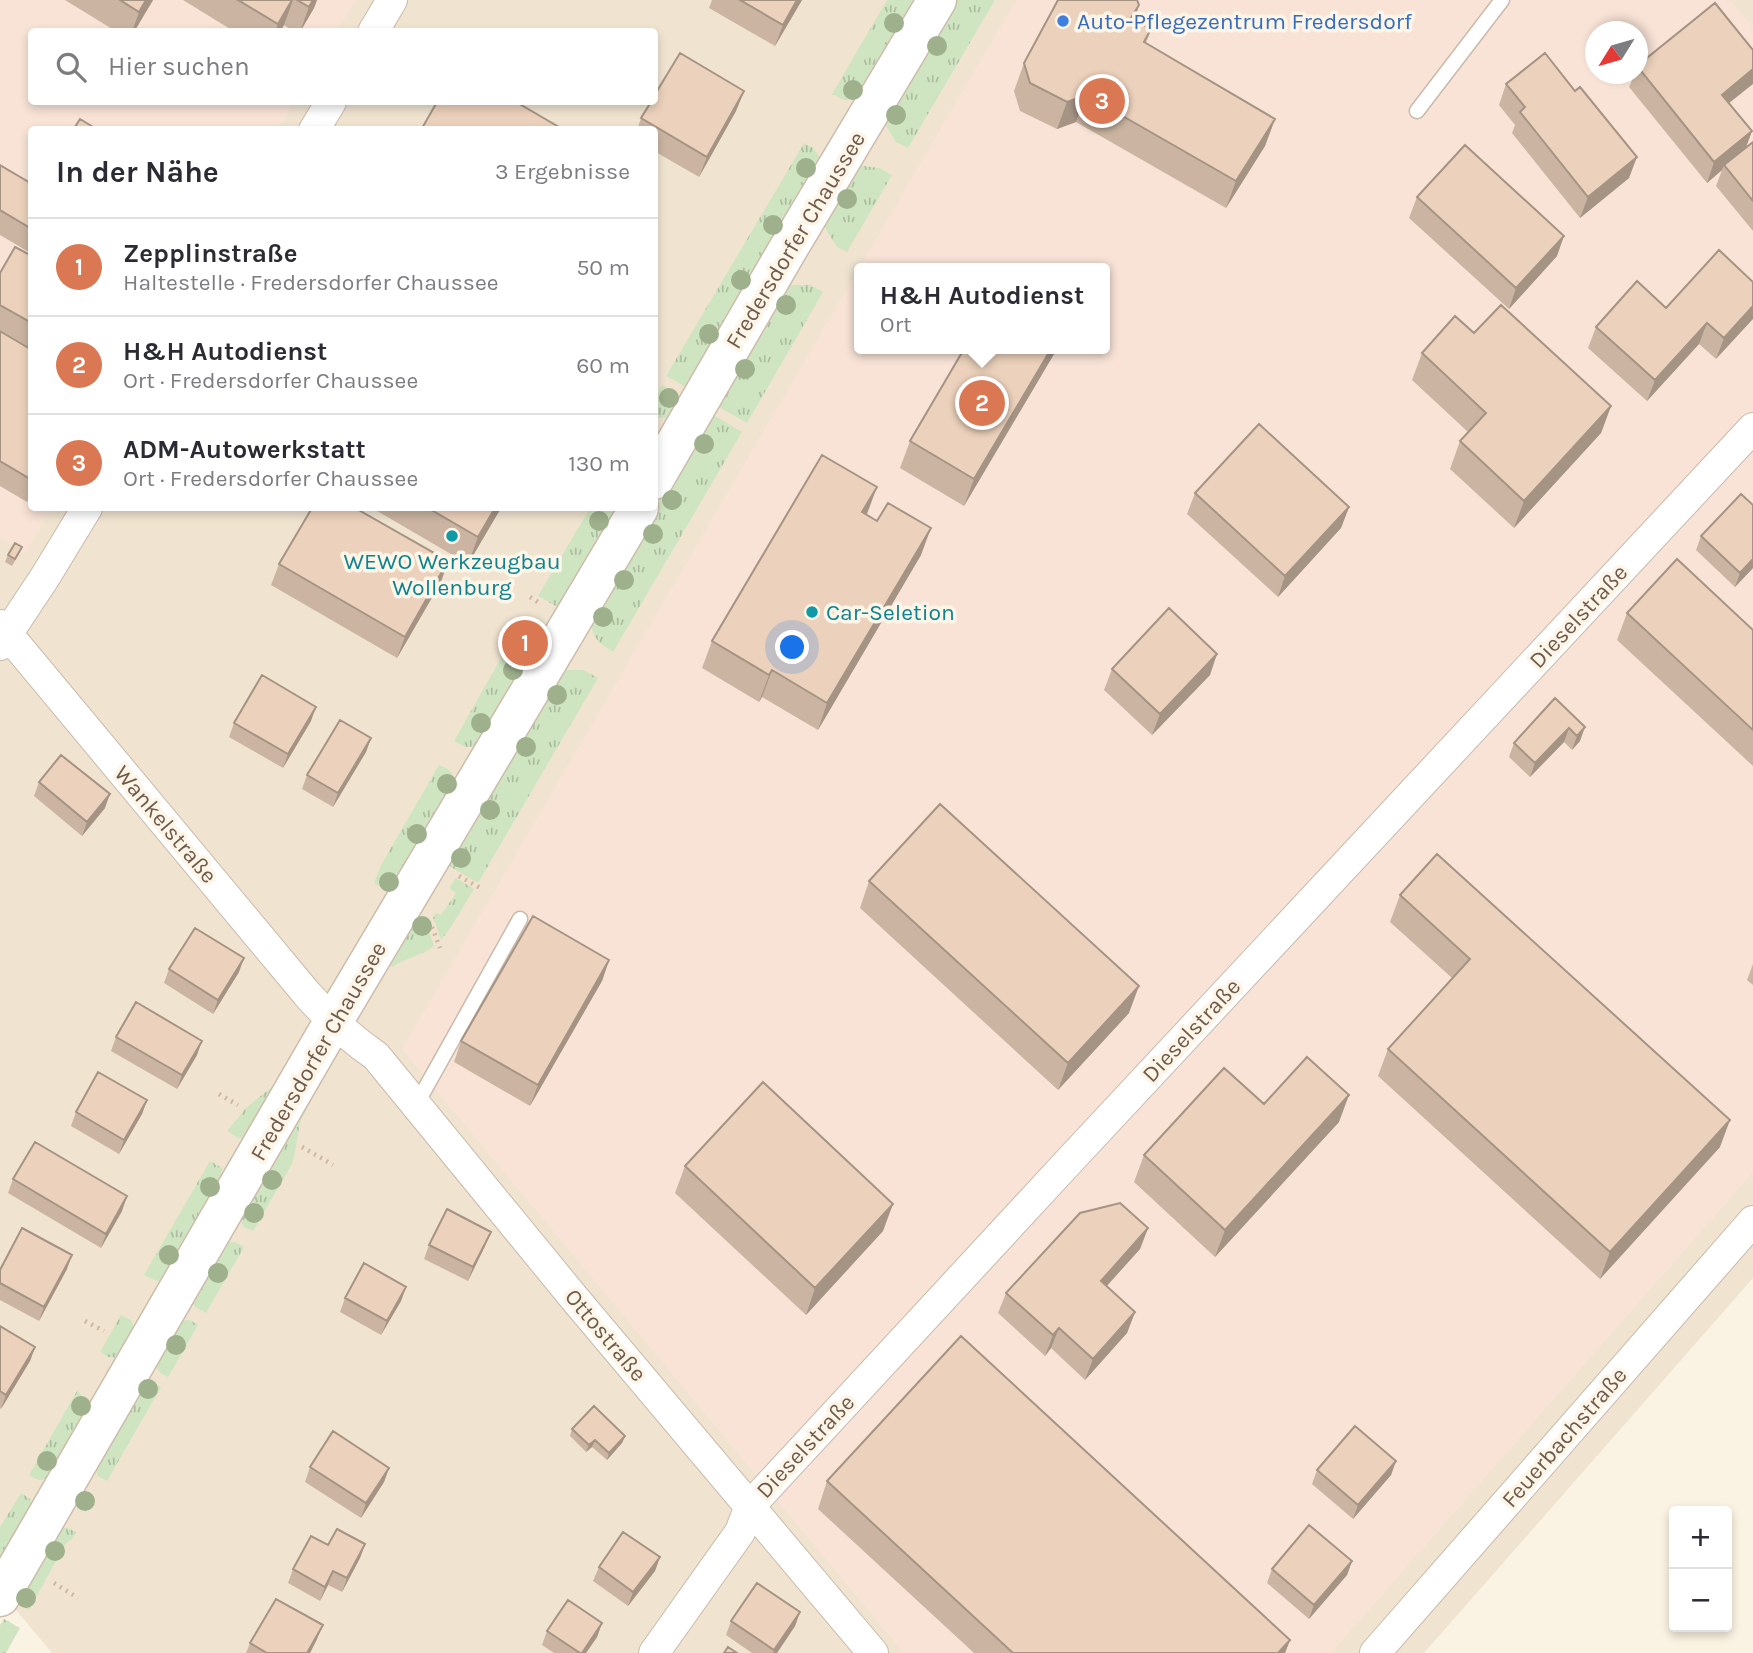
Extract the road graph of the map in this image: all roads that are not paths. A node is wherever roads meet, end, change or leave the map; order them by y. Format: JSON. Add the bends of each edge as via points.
{"nodes":[{"id":1,"x":392,"y":0,"type":"edge"},
{"id":2,"x":937,"y":0,"type":"edge"},
{"id":3,"x":1502,"y":0,"type":"edge"},
{"id":4,"x":375,"y":28,"type":"edge"},
{"id":5,"x":329,"y":105,"type":"edge"},
{"id":6,"x":1417,"y":111,"type":"dead end"},
{"id":7,"x":316,"y":126,"type":"edge"},
{"id":8,"x":1753,"y":428,"type":"edge"},
{"id":9,"x":658,"y":473,"type":"edge"},
{"id":10,"x":85,"y":511,"type":"edge"},
{"id":11,"x":637,"y":511,"type":"edge"},
{"id":12,"x":3,"y":634,"type":"edge"},
{"id":13,"x":520,"y":919,"type":"dead end"},
{"id":14,"x":333,"y":1022,"type":"junction"},
{"id":15,"x":416,"y":1105,"type":"junction"},
{"id":16,"x":1753,"y":1221,"type":"edge"},
{"id":17,"x":750,"y":1506,"type":"junction"},
{"id":18,"x":0,"y":1597,"type":"edge"},
{"id":19,"x":654,"y":1653,"type":"edge"},
{"id":20,"x":873,"y":1653,"type":"edge"},
{"id":21,"x":1375,"y":1653,"type":"edge"}],
"edges":[{"from":1,"to":4,"type":"street"},
{"from":2,"to":9,"type":"main road","name":"Fredersdorfer Chaussee"},
{"from":3,"to":6,"type":"lane"},
{"from":5,"to":7,"type":"street"},
{"from":8,"to":17,"type":"street","name":"Dieselstraße"},
{"from":10,"to":12,"type":"street"},
{"from":11,"to":14,"type":"main road","name":"Fredersdorfer Chaussee"},
{"from":12,"to":14,"type":"street","name":"Wankelstraße"},
{"from":13,"to":15,"type":"lane"},
{"from":14,"to":15,"type":"street","name":"Ottostraße","via":[[376,1056]]},
{"from":14,"to":18,"type":"main road","name":"Fredersdorfer Chaussee"},
{"from":15,"to":17,"type":"street","name":"Ottostraße"},
{"from":16,"to":21,"type":"street","name":"Feuerbachstraße"},
{"from":17,"to":19,"type":"street","name":"Dieselstraße","via":[[740,1532]]},
{"from":17,"to":20,"type":"street","name":"Ottostraße"}]}
